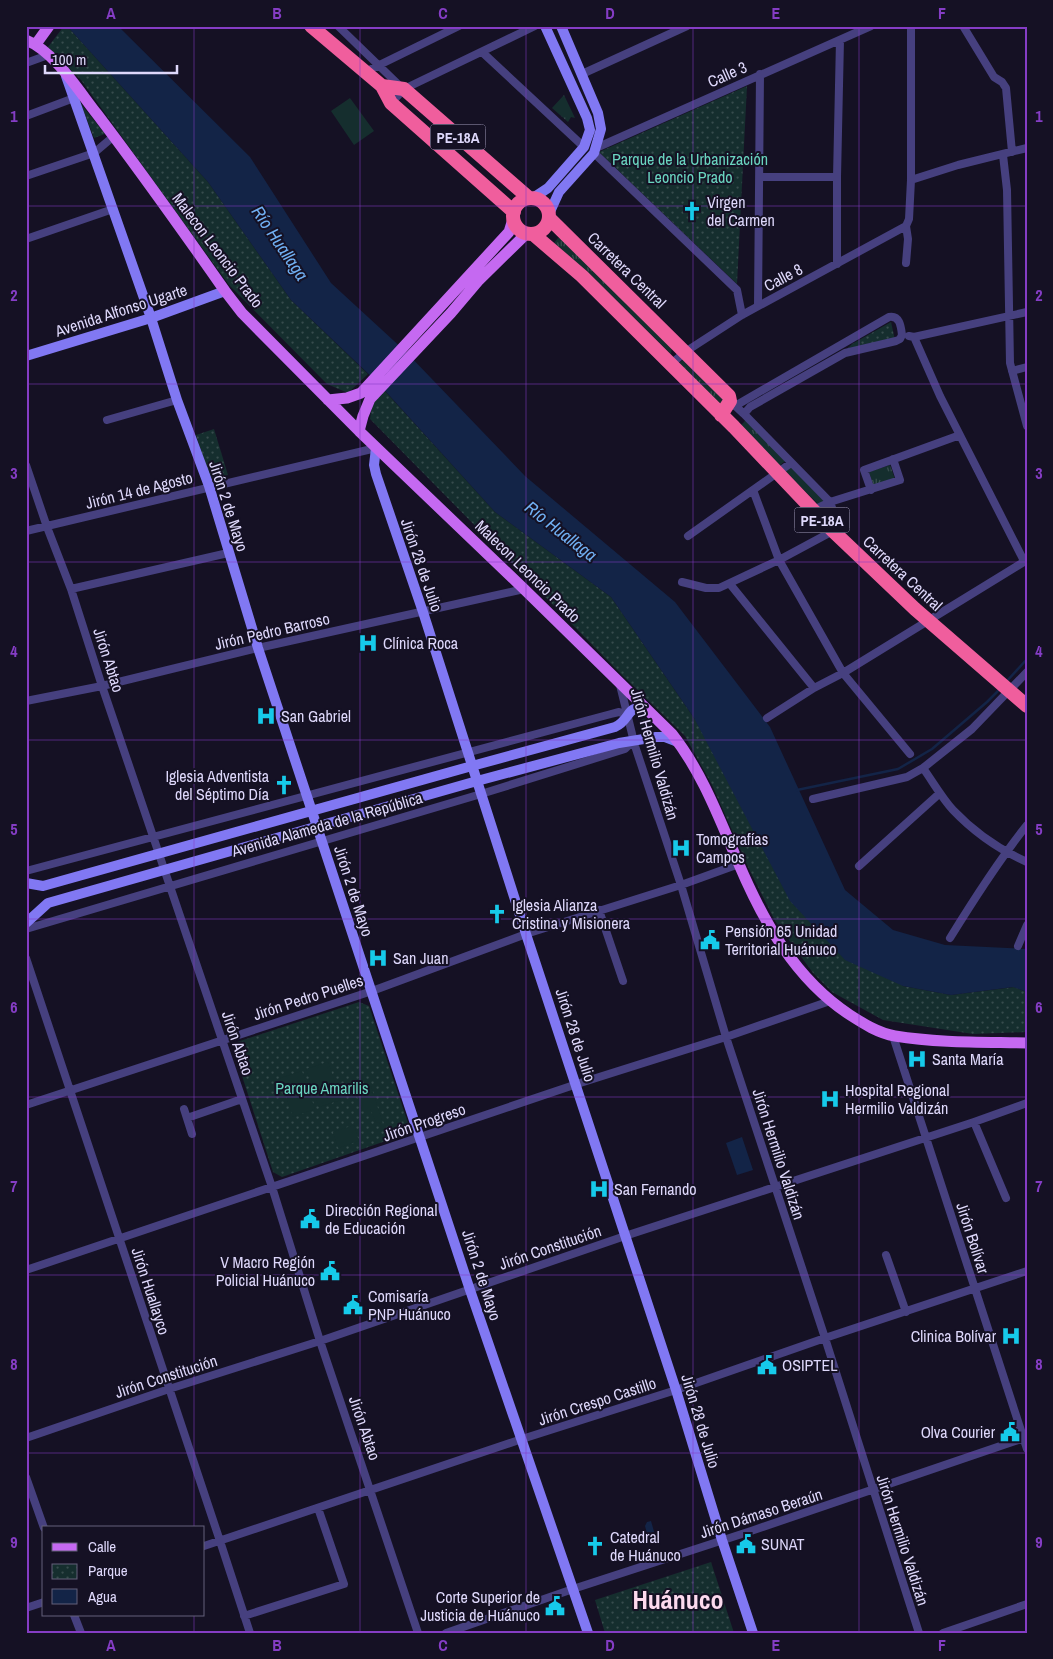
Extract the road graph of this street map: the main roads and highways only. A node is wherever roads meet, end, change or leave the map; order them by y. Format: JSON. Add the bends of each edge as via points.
{"nodes":[{"id":1,"x":48,"y":27,"type":"edge"},
{"id":2,"x":316,"y":27,"type":"edge"},
{"id":3,"x":31,"y":42,"type":"edge"},
{"id":4,"x":382,"y":86,"type":"junction"},
{"id":5,"x":531,"y":198,"type":"junction"},
{"id":6,"x":514,"y":215,"type":"junction"},
{"id":7,"x":549,"y":216,"type":"junction"},
{"id":8,"x":530,"y":234,"type":"junction"},
{"id":9,"x":447,"y":308,"type":"junction"},
{"id":10,"x":366,"y":396,"type":"junction"},
{"id":11,"x":328,"y":400,"type":"junction"},
{"id":12,"x":721,"y":415,"type":"junction"},
{"id":13,"x":359,"y":431,"type":"junction"},
{"id":14,"x":1027,"y":706,"type":"edge"},
{"id":15,"x":1027,"y":1043,"type":"edge"}],
"edges":[{"from":1,"to":3,"type":"main road"},
{"from":2,"to":4,"type":"highway","number":"PE-18A"},
{"from":3,"to":11,"type":"main road","name":"Malecon Leoncio Prado","via":[[65,73],[242,313]]},
{"from":4,"to":5,"type":"highway","number":"PE-18A","via":[[404,89]]},
{"from":4,"to":6,"type":"highway","number":"PE-18A","via":[[392,103]]},
{"from":5,"to":6,"type":"highway","via":[[522,200]]},
{"from":5,"to":7,"type":"highway","via":[[544,203]]},
{"from":6,"to":8,"type":"highway","via":[[520,230]]},
{"from":6,"to":9,"type":"main road","via":[[509,232]]},
{"from":7,"to":8,"type":"highway","via":[[544,229]]},
{"from":7,"to":12,"type":"highway","name":"Carretera Central","via":[[729,396],[732,403]]},
{"from":8,"to":9,"type":"main road"},
{"from":8,"to":12,"type":"highway","name":"Carretera Central","number":"PE-18A","via":[[582,276]]},
{"from":9,"to":10,"type":"main road"},
{"from":10,"to":11,"type":"main road"},
{"from":10,"to":13,"type":"main road"},
{"from":11,"to":13,"type":"main road","name":"Malecon Leoncio Prado"},
{"from":12,"to":14,"type":"highway","name":"Carretera Central","number":"PE-18A","via":[[833,531]]},
{"from":13,"to":15,"type":"main road","name":"Malecon Leoncio Prado","via":[[678,742],[702,780],[775,936],[814,987],[830,1002],[876,1030],[893,1036],[954,1042]]}]}
